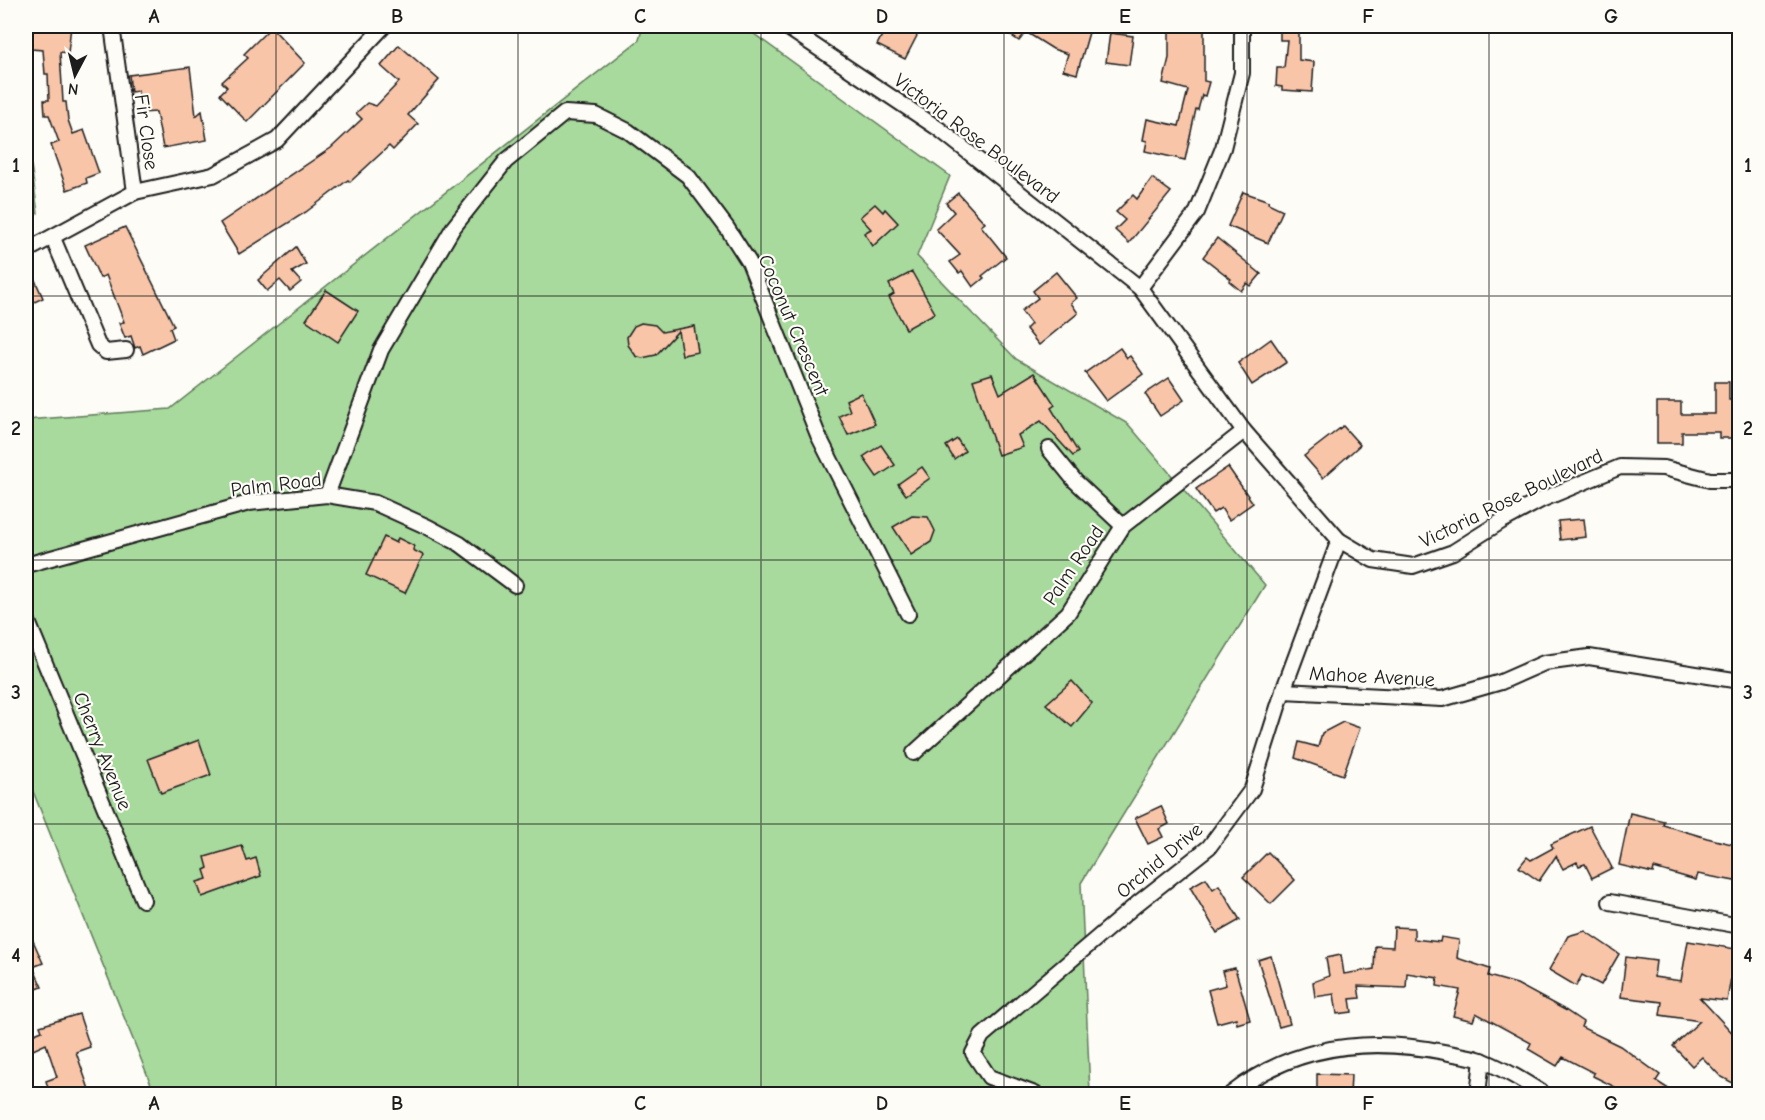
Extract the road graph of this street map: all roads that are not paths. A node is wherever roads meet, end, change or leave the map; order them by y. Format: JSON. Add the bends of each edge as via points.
{"nodes":[{"id":1,"x":112,"y":26,"type":"edge"},
{"id":2,"x":384,"y":26,"type":"edge"},
{"id":3,"x":785,"y":26,"type":"edge"},
{"id":4,"x":1242,"y":26,"type":"edge"},
{"id":5,"x":135,"y":192,"type":"junction"},
{"id":6,"x":53,"y":238,"type":"junction"},
{"id":7,"x":26,"y":251,"type":"edge"},
{"id":8,"x":1140,"y":288,"type":"junction"},
{"id":9,"x":126,"y":350,"type":"dead end"},
{"id":10,"x":1244,"y":431,"type":"junction"},
{"id":11,"x":1049,"y":450,"type":"dead end"},
{"id":12,"x":1740,"y":480,"type":"edge"},
{"id":13,"x":327,"y":495,"type":"junction"},
{"id":14,"x":1123,"y":526,"type":"junction"},
{"id":15,"x":1339,"y":540,"type":"junction"},
{"id":16,"x":26,"y":565,"type":"edge"},
{"id":17,"x":515,"y":585,"type":"dead end"},
{"id":18,"x":908,"y":614,"type":"dead end"},
{"id":19,"x":26,"y":617,"type":"edge"},
{"id":20,"x":1740,"y":681,"type":"edge"},
{"id":21,"x":1283,"y":691,"type":"junction"},
{"id":22,"x":914,"y":753,"type":"dead end"},
{"id":23,"x":143,"y":900,"type":"dead end"},
{"id":24,"x":1610,"y":902,"type":"dead end"},
{"id":25,"x":1740,"y":926,"type":"edge"},
{"id":26,"x":1482,"y":1060,"type":"junction"},
{"id":27,"x":1247,"y":1088,"type":"edge"},
{"id":28,"x":1035,"y":1095,"type":"edge"},
{"id":29,"x":1231,"y":1095,"type":"edge"},
{"id":30,"x":1478,"y":1095,"type":"edge"},
{"id":31,"x":1544,"y":1095,"type":"edge"}],
"edges":[{"from":1,"to":5,"type":"street","name":"Fir Close"},
{"from":2,"to":5,"type":"street","via":[[278,140],[213,175]]},
{"from":3,"to":8,"type":"street","name":"Victoria Rose Boulevard","via":[[939,129]]},
{"from":4,"to":8,"type":"street","via":[[1242,73],[1223,148],[1197,212]]},
{"from":5,"to":6,"type":"street","name":"Fir Close"},
{"from":6,"to":7,"type":"street","name":"Fir Close"},
{"from":6,"to":9,"type":"street","via":[[98,345],[106,352]]},
{"from":8,"to":10,"type":"street","name":"Victoria Rose Boulevard"},
{"from":10,"to":14,"type":"street","name":"Palm Road"},
{"from":10,"to":15,"type":"street","name":"Victoria Rose Boulevard"},
{"from":11,"to":14,"type":"street"},
{"from":12,"to":15,"type":"street","name":"Victoria Rose Boulevard","via":[[1710,480],[1664,468],[1620,468],[1541,500],[1453,552],[1413,566],[1373,560]]},
{"from":13,"to":16,"type":"street","name":"Palm Road","via":[[249,503]]},
{"from":13,"to":17,"type":"street","name":"Palm Road","via":[[375,503],[428,527],[460,544]]},
{"from":13,"to":18,"type":"street","name":"Coconut Crescent","via":[[381,350],[453,228],[506,161],[565,113],[596,115],[628,131],[688,176],[749,261],[818,435]]},
{"from":14,"to":22,"type":"street","name":"Palm Road","via":[[1068,613]]},
{"from":15,"to":21,"type":"street","name":"Orchid Drive"},
{"from":19,"to":23,"type":"street","name":"Cherry Avenue"},
{"from":20,"to":21,"type":"street","name":"Mahoe Avenue","via":[[1589,657],[1544,663],[1501,682],[1442,699]]},
{"from":21,"to":28,"type":"street","name":"Orchid Drive","via":[[1252,789],[1209,848],[982,1036],[973,1053],[988,1077]]},
{"from":24,"to":25,"type":"street"},
{"from":26,"to":27,"type":"street","via":[[1411,1045],[1359,1045],[1318,1050],[1284,1062]]},
{"from":26,"to":30,"type":"street"},
{"from":26,"to":31,"type":"street"},
{"from":27,"to":29,"type":"street"}]}
